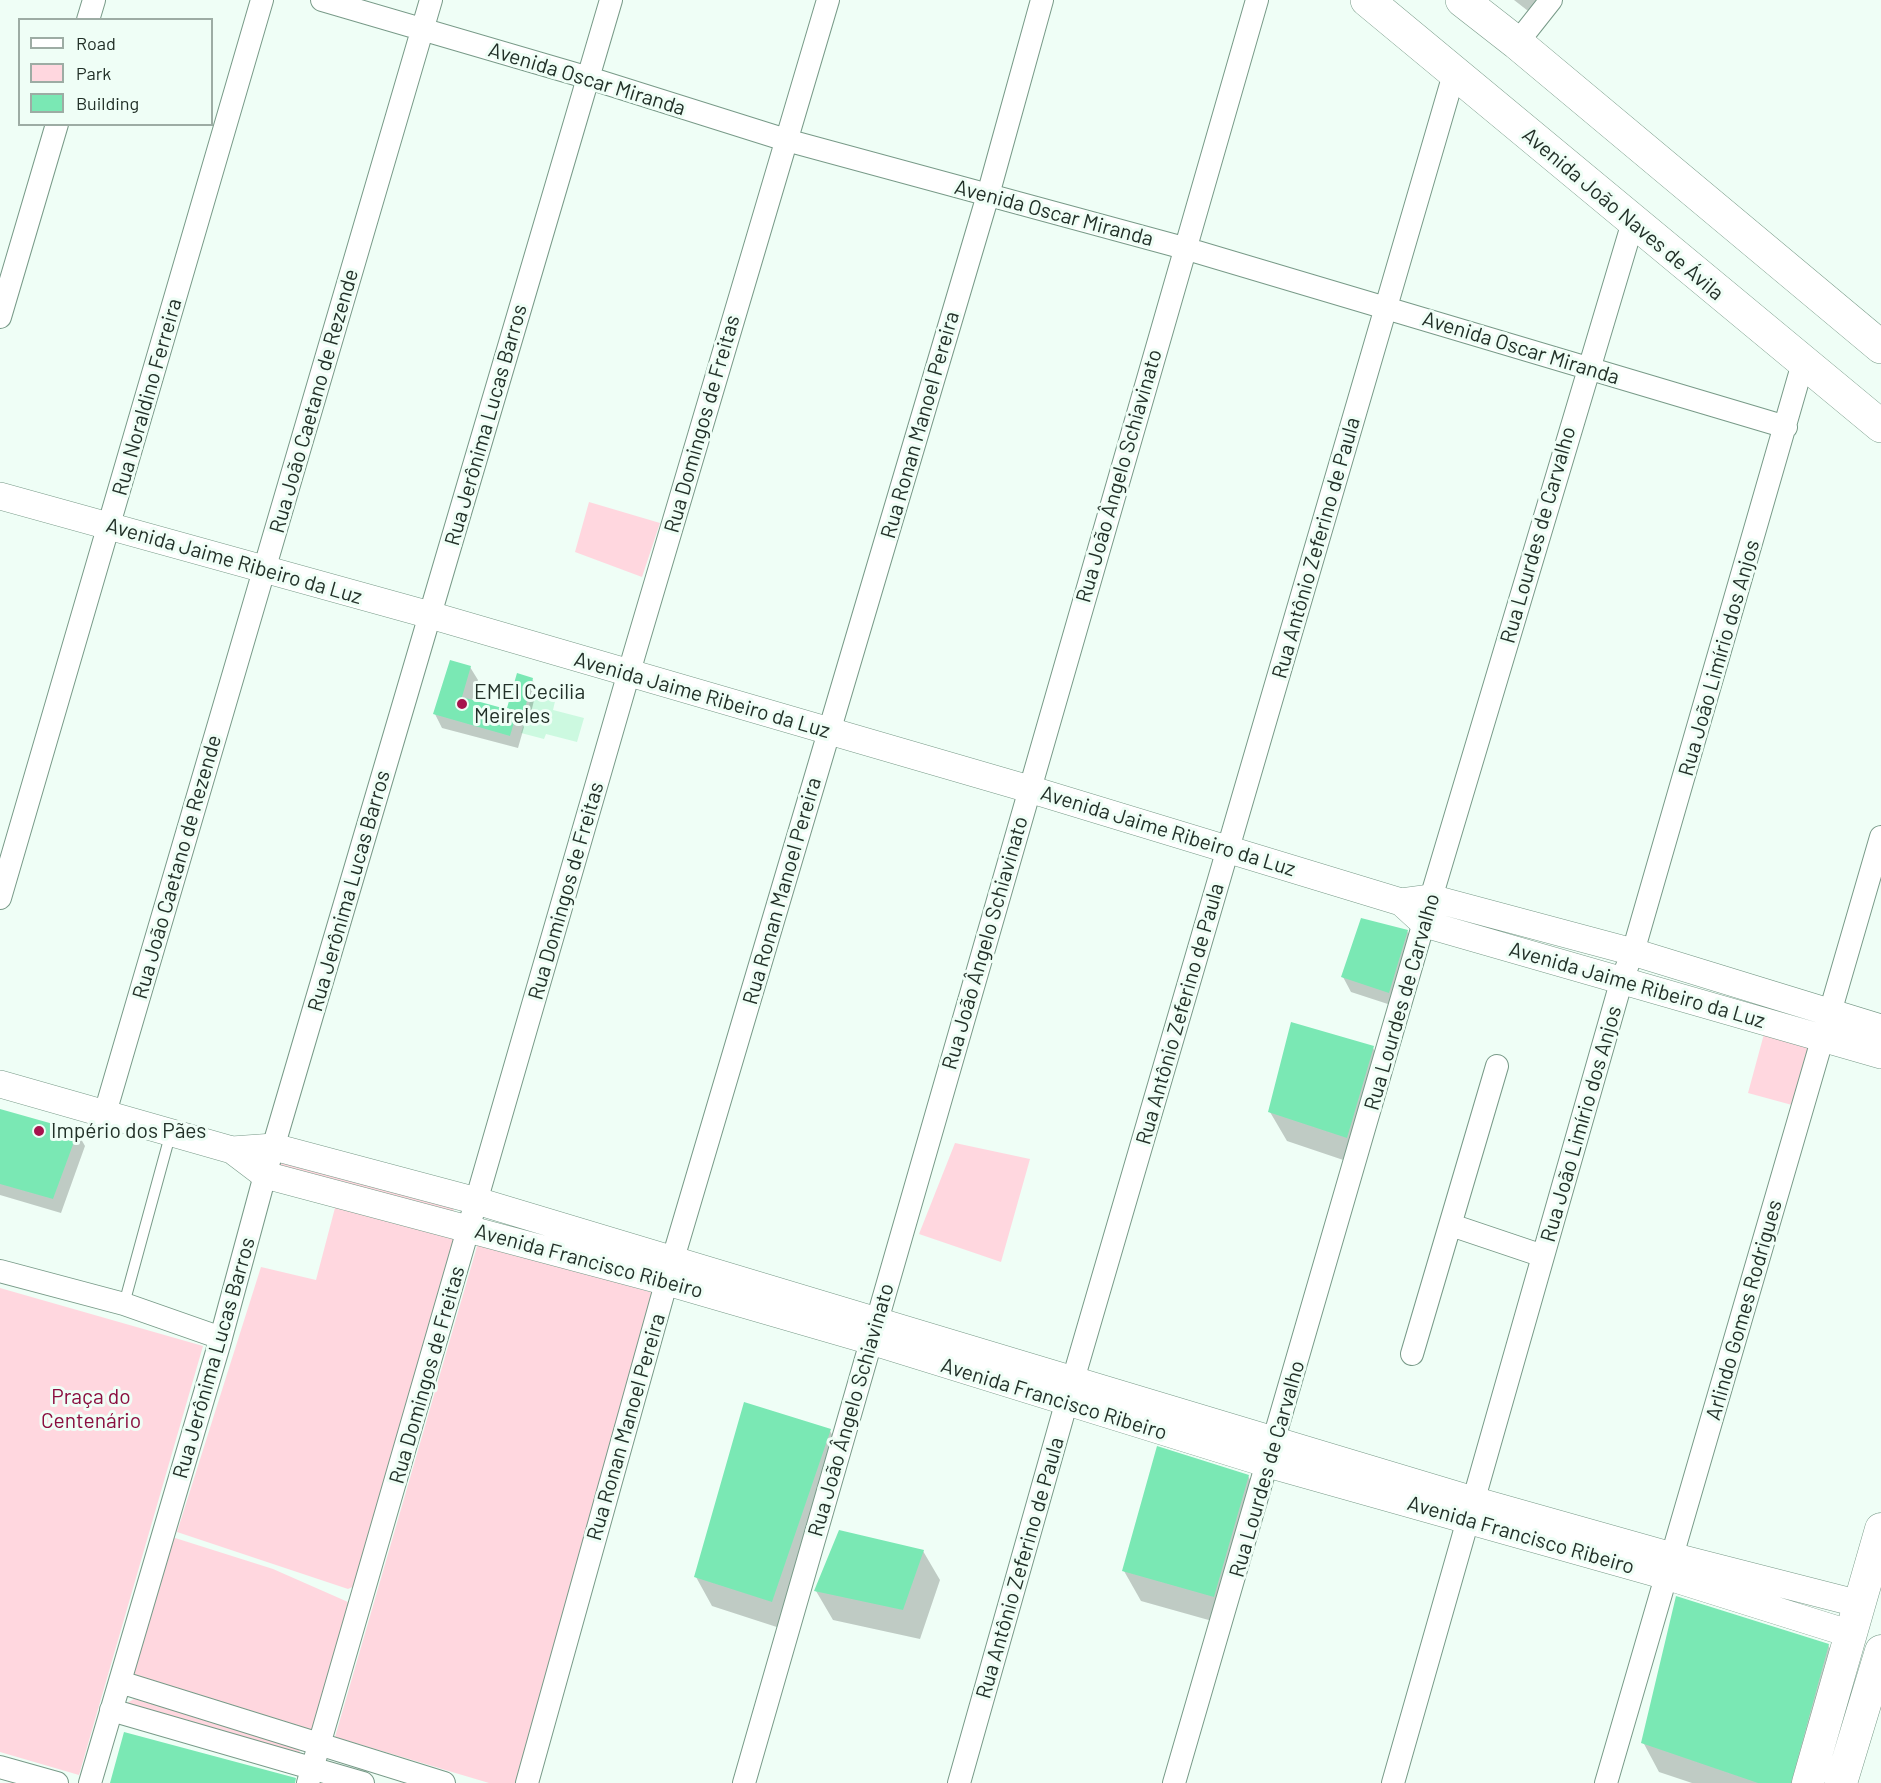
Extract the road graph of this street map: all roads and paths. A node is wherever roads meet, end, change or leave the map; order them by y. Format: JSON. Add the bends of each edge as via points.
{"nodes":[{"id":1,"x":94,"y":0,"type":"edge"},
{"id":2,"x":262,"y":0,"type":"edge"},
{"id":3,"x":322,"y":0,"type":"edge"},
{"id":4,"x":431,"y":0,"type":"edge"},
{"id":5,"x":611,"y":0,"type":"edge"},
{"id":6,"x":828,"y":0,"type":"edge"},
{"id":7,"x":1042,"y":0,"type":"edge"},
{"id":8,"x":1257,"y":0,"type":"edge"},
{"id":9,"x":1367,"y":0,"type":"edge"},
{"id":10,"x":1462,"y":0,"type":"edge"},
{"id":11,"x":1551,"y":0,"type":"edge"},
{"id":12,"x":89,"y":18,"type":"edge"},
{"id":13,"x":422,"y":31,"type":"junction"},
{"id":14,"x":1517,"y":43,"type":"junction"},
{"id":15,"x":1454,"y":74,"type":"junction"},
{"id":16,"x":589,"y":78,"type":"junction"},
{"id":17,"x":56,"y":126,"type":"edge"},
{"id":18,"x":786,"y":140,"type":"junction"},
{"id":19,"x":988,"y":195,"type":"junction"},
{"id":20,"x":1633,"y":222,"type":"junction"},
{"id":21,"x":1184,"y":248,"type":"junction"},
{"id":22,"x":1387,"y":307,"type":"junction"},
{"id":23,"x":0,"y":317,"type":"edge"},
{"id":24,"x":1881,"y":347,"type":"edge"},
{"id":25,"x":1803,"y":363,"type":"junction"},
{"id":26,"x":1587,"y":369,"type":"junction"},
{"id":27,"x":1881,"y":426,"type":"edge"},
{"id":28,"x":1786,"y":427,"type":"junction"},
{"id":29,"x":0,"y":496,"type":"edge"},
{"id":30,"x":109,"y":526,"type":"junction"},
{"id":31,"x":264,"y":570,"type":"junction"},
{"id":32,"x":430,"y":615,"type":"junction"},
{"id":33,"x":628,"y":675,"type":"junction"},
{"id":34,"x":829,"y":731,"type":"junction"},
{"id":35,"x":1029,"y":789,"type":"junction"},
{"id":36,"x":1881,"y":837,"type":"edge"},
{"id":37,"x":1228,"y":849,"type":"junction"},
{"id":38,"x":0,"y":898,"type":"edge"},
{"id":39,"x":1431,"y":898,"type":"junction"},
{"id":40,"x":1401,"y":902,"type":"junction"},
{"id":41,"x":1425,"y":924,"type":"junction"},
{"id":42,"x":1633,"y":952,"type":"junction"},
{"id":43,"x":1622,"y":979,"type":"junction"},
{"id":44,"x":1830,"y":1014,"type":"junction"},
{"id":45,"x":1881,"y":1028,"type":"edge"},
{"id":46,"x":1824,"y":1040,"type":"junction"},
{"id":47,"x":1881,"y":1055,"type":"edge"},
{"id":48,"x":1497,"y":1066,"type":"dead end"},
{"id":49,"x":0,"y":1084,"type":"edge"},
{"id":50,"x":105,"y":1113,"type":"junction"},
{"id":51,"x":171,"y":1132,"type":"junction"},
{"id":52,"x":274,"y":1147,"type":"junction"},
{"id":53,"x":232,"y":1150,"type":"junction"},
{"id":54,"x":364,"y":1171,"type":"junction"},
{"id":55,"x":265,"y":1175,"type":"junction"},
{"id":56,"x":357,"y":1199,"type":"junction"},
{"id":57,"x":477,"y":1201,"type":"junction"},
{"id":58,"x":1451,"y":1225,"type":"junction"},
{"id":59,"x":470,"y":1228,"type":"junction"},
{"id":60,"x":1543,"y":1256,"type":"junction"},
{"id":61,"x":0,"y":1271,"type":"edge"},
{"id":62,"x":670,"y":1272,"type":"junction"},
{"id":63,"x":124,"y":1304,"type":"junction"},
{"id":64,"x":874,"y":1331,"type":"junction"},
{"id":65,"x":221,"y":1338,"type":"junction"},
{"id":66,"x":1412,"y":1354,"type":"dead end"},
{"id":67,"x":1070,"y":1391,"type":"junction"},
{"id":68,"x":1271,"y":1453,"type":"junction"},
{"id":69,"x":1471,"y":1510,"type":"junction"},
{"id":70,"x":1881,"y":1529,"type":"edge"},
{"id":71,"x":1669,"y":1566,"type":"junction"},
{"id":72,"x":1870,"y":1607,"type":"edge"},
{"id":73,"x":1851,"y":1634,"type":"junction"},
{"id":74,"x":1881,"y":1642,"type":"edge"},
{"id":75,"x":1881,"y":1651,"type":"edge"},
{"id":76,"x":120,"y":1682,"type":"junction"},
{"id":77,"x":111,"y":1710,"type":"junction"},
{"id":78,"x":319,"y":1744,"type":"junction"},
{"id":79,"x":0,"y":1767,"type":"edge"},
{"id":80,"x":311,"y":1775,"type":"edge"},
{"id":81,"x":57,"y":1783,"type":"edge"},
{"id":82,"x":90,"y":1783,"type":"edge"},
{"id":83,"x":363,"y":1783,"type":"edge"},
{"id":84,"x":444,"y":1783,"type":"edge"},
{"id":85,"x":527,"y":1783,"type":"edge"},
{"id":86,"x":744,"y":1783,"type":"edge"},
{"id":87,"x":959,"y":1783,"type":"edge"},
{"id":88,"x":1174,"y":1783,"type":"edge"},
{"id":89,"x":1392,"y":1783,"type":"edge"},
{"id":90,"x":1606,"y":1783,"type":"edge"},
{"id":91,"x":1808,"y":1783,"type":"edge"},
{"id":92,"x":1841,"y":1783,"type":"edge"}],
"edges":[{"from":1,"to":12,"type":"street"},
{"from":2,"to":30,"type":"street","name":"Rua Noraldino Ferreira"},
{"from":3,"to":13,"type":"street","name":"Avenida Oscar Miranda"},
{"from":4,"to":13,"type":"street","name":"Rua João Caetano de Rezende"},
{"from":5,"to":16,"type":"street","name":"Rua Jerônima Lucas Barros"},
{"from":6,"to":18,"type":"street","name":"Rua Domingos de Freitas"},
{"from":7,"to":19,"type":"street","name":"Rua Ronan Manoel Pereira"},
{"from":8,"to":21,"type":"street","name":"Rua João Ângelo Schiavinato"},
{"from":9,"to":15,"type":"main road","name":"Avenida João Naves de Ávila"},
{"from":10,"to":14,"type":"main road"},
{"from":11,"to":14,"type":"street"},
{"from":13,"to":16,"type":"street","name":"Avenida Oscar Miranda"},
{"from":13,"to":31,"type":"street","name":"Rua João Caetano de Rezende"},
{"from":14,"to":24,"type":"main road"},
{"from":15,"to":20,"type":"main road","name":"Avenida João Naves de Ávila"},
{"from":15,"to":22,"type":"street","name":"Rua Antônio Zeferino de Paula"},
{"from":16,"to":18,"type":"street","name":"Avenida Oscar Miranda"},
{"from":16,"to":32,"type":"street","name":"Rua Jerônima Lucas Barros"},
{"from":17,"to":23,"type":"street"},
{"from":18,"to":19,"type":"street","name":"Avenida Oscar Miranda"},
{"from":18,"to":33,"type":"street","name":"Rua Domingos de Freitas"},
{"from":19,"to":21,"type":"street","name":"Avenida Oscar Miranda"},
{"from":19,"to":34,"type":"street","name":"Rua Ronan Manoel Pereira"},
{"from":20,"to":25,"type":"main road","name":"Avenida João Naves de Ávila"},
{"from":20,"to":26,"type":"street","name":"Rua Lourdes de Carvalho"},
{"from":21,"to":22,"type":"street","name":"Avenida Oscar Miranda"},
{"from":21,"to":35,"type":"street","name":"Rua João Ângelo Schiavinato"},
{"from":22,"to":26,"type":"street","name":"Avenida Oscar Miranda"},
{"from":22,"to":37,"type":"street","name":"Rua Antônio Zeferino de Paula"},
{"from":25,"to":27,"type":"main road","name":"Avenida João Naves de Ávila"},
{"from":25,"to":28,"type":"street","name":"Rua João Limírio dos Anjos"},
{"from":26,"to":28,"type":"street","name":"Avenida Oscar Miranda"},
{"from":26,"to":39,"type":"street","name":"Rua Lourdes de Carvalho"},
{"from":28,"to":42,"type":"street","name":"Rua João Limírio dos Anjos"},
{"from":29,"to":30,"type":"street","name":"Avenida Jaime Ribeiro da Luz"},
{"from":30,"to":31,"type":"street","name":"Avenida Jaime Ribeiro da Luz"},
{"from":30,"to":38,"type":"street","name":"Rua Noraldino Ferreira"},
{"from":31,"to":32,"type":"street","name":"Avenida Jaime Ribeiro da Luz"},
{"from":31,"to":50,"type":"street","name":"Rua João Caetano de Rezende"},
{"from":32,"to":33,"type":"street","name":"Avenida Jaime Ribeiro da Luz"},
{"from":32,"to":52,"type":"street","name":"Rua Jerônima Lucas Barros"},
{"from":33,"to":34,"type":"street","name":"Avenida Jaime Ribeiro da Luz"},
{"from":33,"to":57,"type":"street","name":"Rua Domingos de Freitas"},
{"from":34,"to":35,"type":"street","name":"Avenida Jaime Ribeiro da Luz"},
{"from":34,"to":62,"type":"street","name":"Rua Ronan Manoel Pereira"},
{"from":35,"to":37,"type":"street","name":"Avenida Jaime Ribeiro da Luz"},
{"from":35,"to":64,"type":"street","name":"Rua João Ângelo Schiavinato"},
{"from":36,"to":44,"type":"street","name":"Arlindo Gomes Rodrigues"},
{"from":37,"to":40,"type":"street","name":"Avenida Jaime Ribeiro da Luz"},
{"from":37,"to":67,"type":"street","name":"Rua Antônio Zeferino de Paula"},
{"from":39,"to":40,"type":"street","name":"Avenida Jaime Ribeiro da Luz"},
{"from":39,"to":41,"type":"street","name":"Rua Lourdes de Carvalho"},
{"from":39,"to":42,"type":"street","name":"Avenida Jaime Ribeiro da Luz"},
{"from":40,"to":41,"type":"street","name":"Avenida Jaime Ribeiro da Luz"},
{"from":41,"to":43,"type":"street","name":"Avenida Jaime Ribeiro da Luz"},
{"from":41,"to":68,"type":"street","name":"Rua Lourdes de Carvalho"},
{"from":42,"to":43,"type":"street","name":"Rua João Limírio dos Anjos"},
{"from":42,"to":44,"type":"street","name":"Avenida Jaime Ribeiro da Luz"},
{"from":43,"to":46,"type":"street","name":"Avenida Jaime Ribeiro da Luz"},
{"from":43,"to":60,"type":"street","name":"Rua João Limírio dos Anjos"},
{"from":44,"to":45,"type":"street","name":"Avenida Jaime Ribeiro da Luz"},
{"from":44,"to":46,"type":"street","name":"Arlindo Gomes Rodrigues"},
{"from":46,"to":47,"type":"street","name":"Avenida Jaime Ribeiro da Luz"},
{"from":46,"to":71,"type":"street","name":"Arlindo Gomes Rodrigues"},
{"from":48,"to":58,"type":"street"},
{"from":49,"to":50,"type":"street","name":"Avenida Francisco Ribeiro"},
{"from":50,"to":51,"type":"street","name":"Avenida Francisco Ribeiro"},
{"from":51,"to":53,"type":"street","name":"Avenida Francisco Ribeiro"},
{"from":51,"to":63,"type":"lane"},
{"from":52,"to":53,"type":"street","name":"Avenida Francisco Ribeiro"},
{"from":52,"to":54,"type":"street","name":"Avenida Francisco Ribeiro"},
{"from":52,"to":55,"type":"street","name":"Rua Jerônima Lucas Barros"},
{"from":53,"to":55,"type":"street","name":"Avenida Francisco Ribeiro"},
{"from":54,"to":56,"type":"street"},
{"from":54,"to":57,"type":"street","name":"Avenida Francisco Ribeiro"},
{"from":55,"to":56,"type":"street","name":"Avenida Francisco Ribeiro"},
{"from":55,"to":65,"type":"street","name":"Rua Jerônima Lucas Barros"},
{"from":56,"to":59,"type":"street","name":"Avenida Francisco Ribeiro"},
{"from":57,"to":59,"type":"street","name":"Rua Domingos de Freitas"},
{"from":57,"to":62,"type":"street","name":"Avenida Francisco Ribeiro"},
{"from":58,"to":60,"type":"street"},
{"from":58,"to":66,"type":"street"},
{"from":59,"to":62,"type":"street","name":"Avenida Francisco Ribeiro"},
{"from":59,"to":78,"type":"street","name":"Rua Domingos de Freitas"},
{"from":60,"to":69,"type":"street","name":"Rua João Limírio dos Anjos"},
{"from":61,"to":63,"type":"street"},
{"from":62,"to":64,"type":"street","name":"Avenida Francisco Ribeiro"},
{"from":62,"to":85,"type":"street","name":"Rua Ronan Manoel Pereira"},
{"from":63,"to":65,"type":"street"},
{"from":64,"to":67,"type":"street","name":"Avenida Francisco Ribeiro"},
{"from":64,"to":86,"type":"street","name":"Rua João Ângelo Schiavinato"},
{"from":65,"to":76,"type":"street","name":"Rua Jerônima Lucas Barros"},
{"from":67,"to":68,"type":"street","name":"Avenida Francisco Ribeiro"},
{"from":67,"to":87,"type":"street","name":"Rua Antônio Zeferino de Paula"},
{"from":68,"to":69,"type":"street","name":"Avenida Francisco Ribeiro"},
{"from":68,"to":88,"type":"street","name":"Rua Lourdes de Carvalho"},
{"from":69,"to":71,"type":"street","name":"Avenida Francisco Ribeiro"},
{"from":69,"to":89,"type":"street","name":"Rua João Limírio dos Anjos"},
{"from":70,"to":72,"type":"main road"},
{"from":71,"to":72,"type":"street","name":"Avenida Francisco Ribeiro"},
{"from":71,"to":73,"type":"street","name":"Avenida Francisco Ribeiro"},
{"from":71,"to":90,"type":"street","name":"Arlindo Gomes Rodrigues"},
{"from":72,"to":73,"type":"main road"},
{"from":73,"to":74,"type":"main road","name":"Avenida Francisco Ribeiro"},
{"from":73,"to":91,"type":"main road"},
{"from":75,"to":92,"type":"main road"},
{"from":76,"to":77,"type":"street","name":"Rua Jerônima Lucas Barros"},
{"from":76,"to":78,"type":"street"},
{"from":77,"to":80,"type":"street"},
{"from":77,"to":82,"type":"street","name":"Rua Jerônima Lucas Barros"},
{"from":78,"to":80,"type":"street","name":"Rua Domingos de Freitas"},
{"from":78,"to":84,"type":"street"},
{"from":79,"to":81,"type":"street"},
{"from":80,"to":83,"type":"street"}]}
